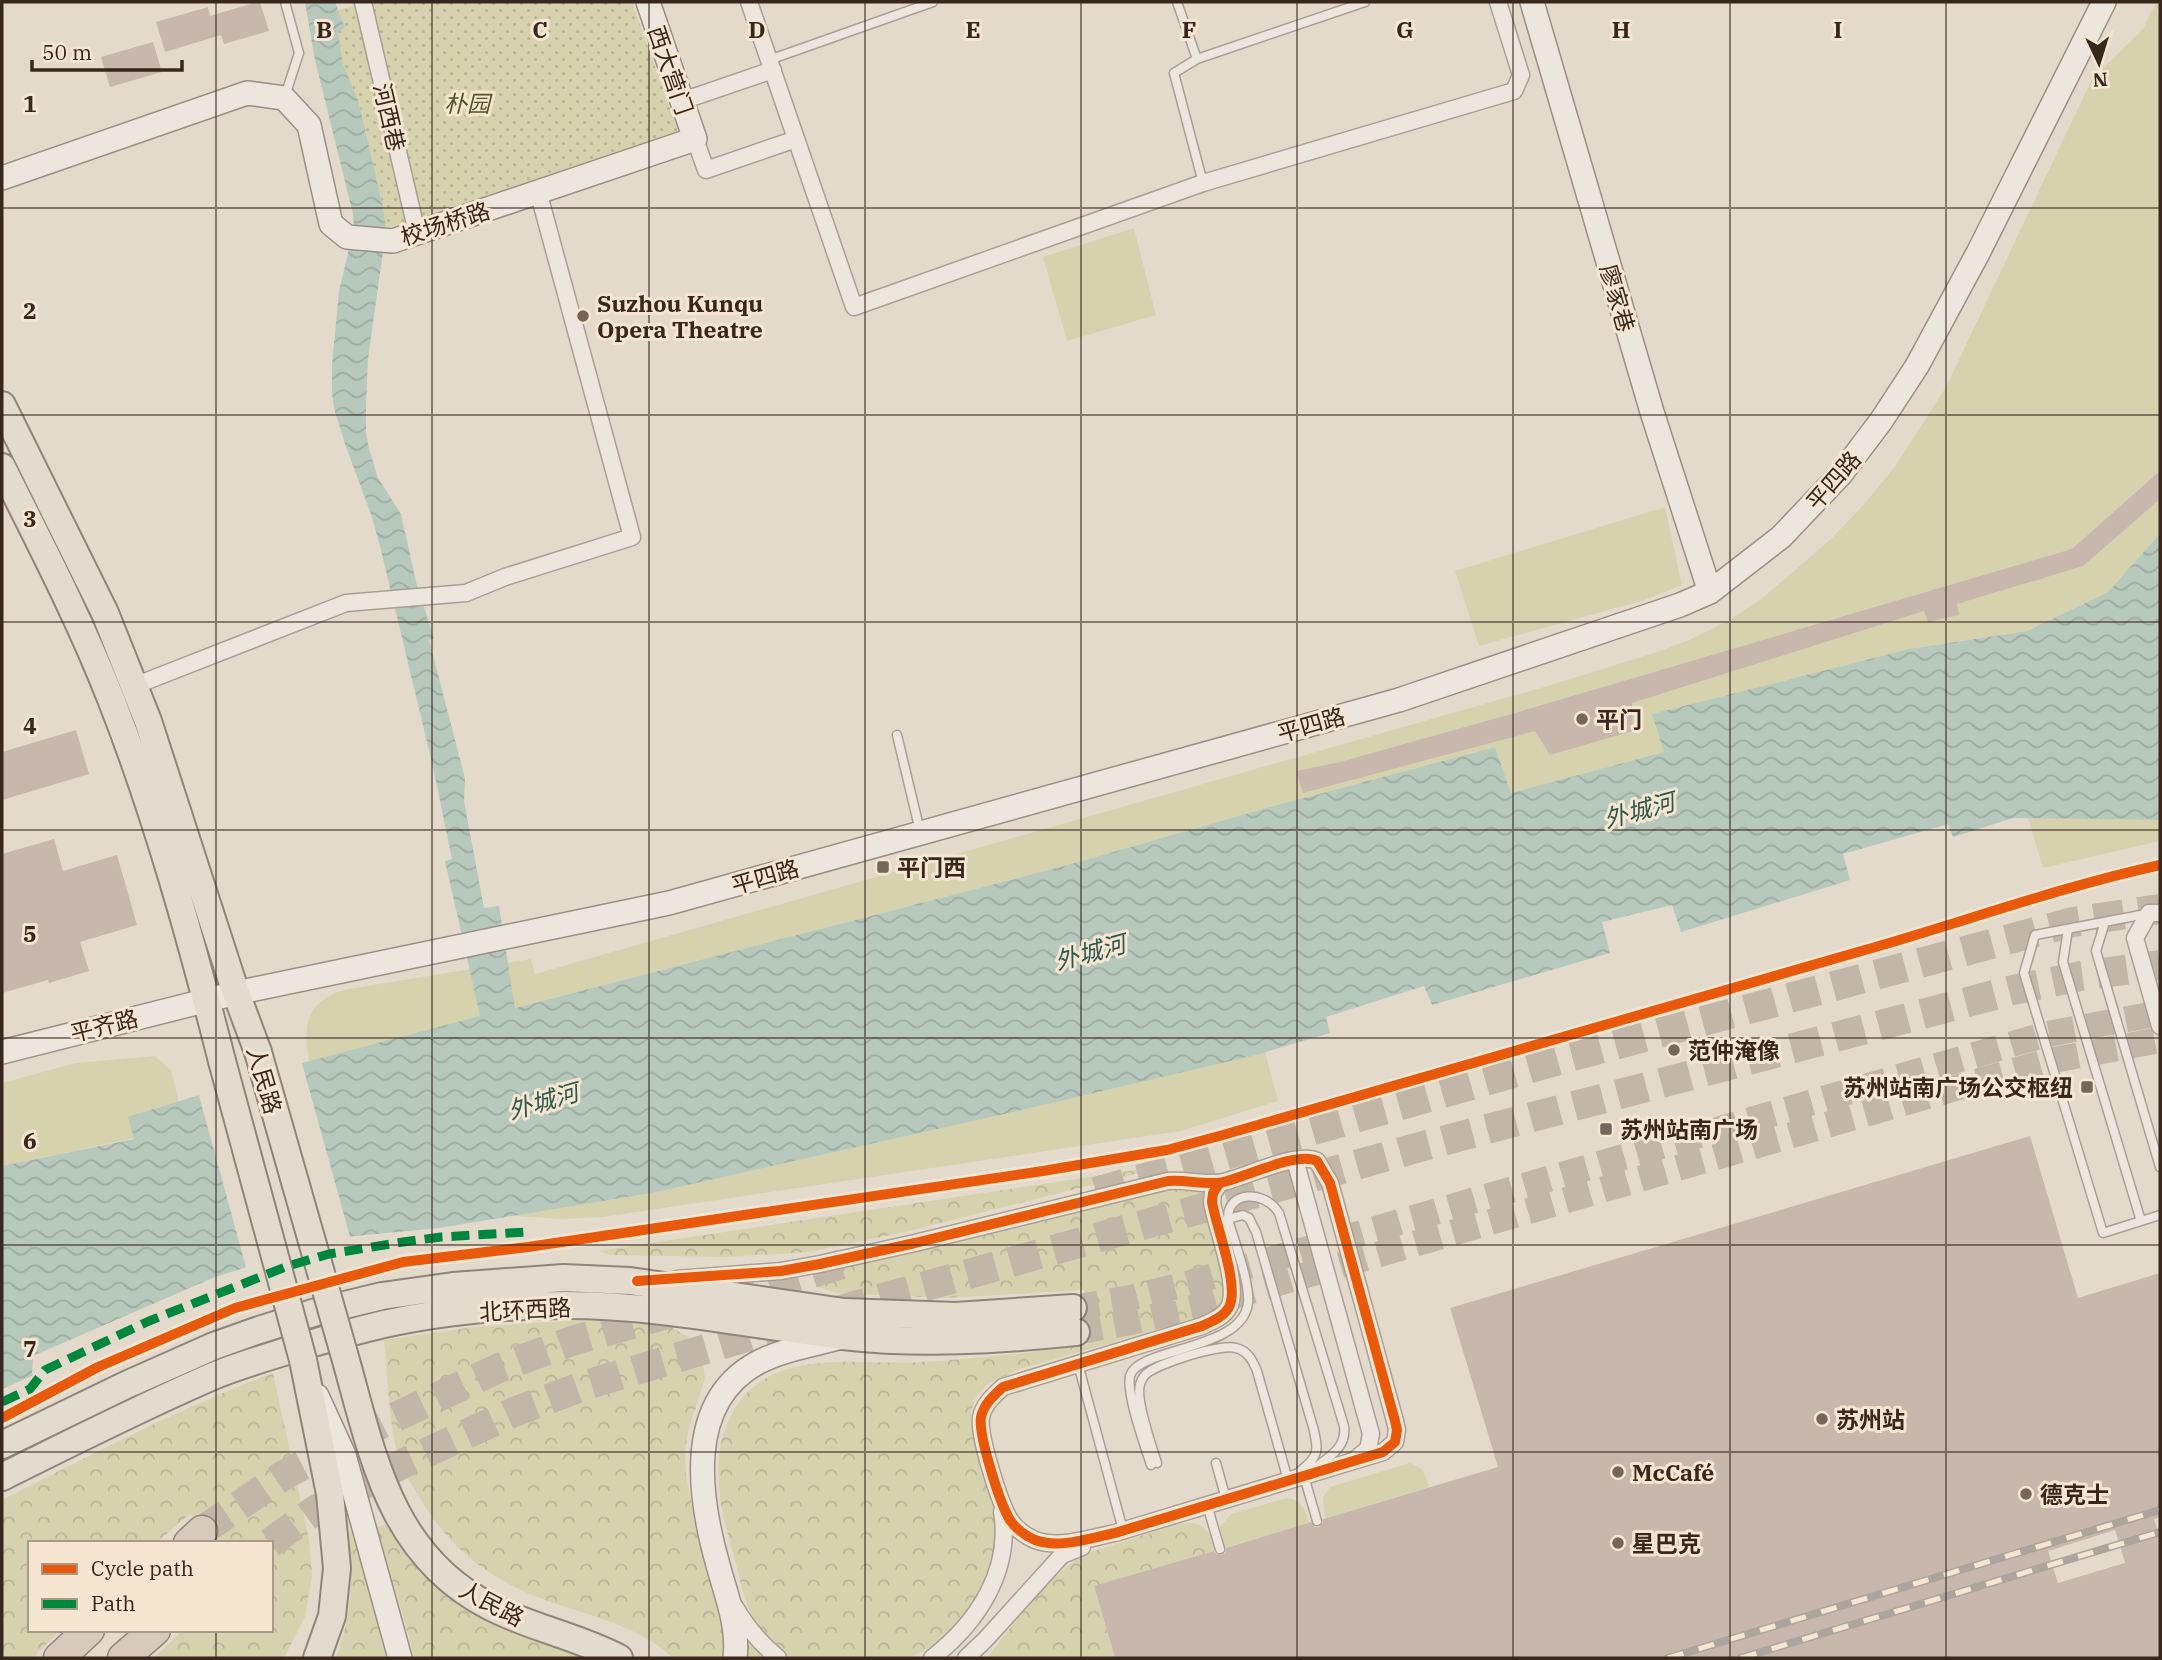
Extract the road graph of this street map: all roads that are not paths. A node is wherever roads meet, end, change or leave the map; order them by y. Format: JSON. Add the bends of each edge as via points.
{"nodes":[{"id":1,"x":285,"y":2,"type":"edge"},
{"id":2,"x":363,"y":2,"type":"edge"},
{"id":3,"x":648,"y":2,"type":"edge"},
{"id":4,"x":749,"y":2,"type":"edge"},
{"id":5,"x":933,"y":2,"type":"edge"},
{"id":6,"x":1177,"y":2,"type":"edge"},
{"id":7,"x":1365,"y":2,"type":"edge"},
{"id":8,"x":1498,"y":2,"type":"edge"},
{"id":9,"x":1532,"y":2,"type":"edge"},
{"id":10,"x":2104,"y":2,"type":"edge"},
{"id":11,"x":1197,"y":59,"type":"junction"},
{"id":12,"x":771,"y":65,"type":"junction"},
{"id":13,"x":284,"y":98,"type":"junction"},
{"id":14,"x":682,"y":101,"type":"junction"},
{"id":15,"x":695,"y":138,"type":"junction"},
{"id":16,"x":796,"y":139,"type":"junction"},
{"id":17,"x":2,"y":178,"type":"edge"},
{"id":18,"x":1203,"y":183,"type":"junction"},
{"id":19,"x":538,"y":191,"type":"junction"},
{"id":20,"x":417,"y":233,"type":"junction"},
{"id":21,"x":2,"y":405,"type":"edge"},
{"id":22,"x":2,"y":467,"type":"edge"},
{"id":23,"x":1710,"y":592,"type":"junction"},
{"id":24,"x":134,"y":687,"type":"junction"},
{"id":25,"x":897,"y":735,"type":"dead end"},
{"id":26,"x":920,"y":833,"type":"junction"},
{"id":27,"x":2155,"y":913,"type":"edge"},
{"id":28,"x":2105,"y":922,"type":"junction"},
{"id":29,"x":2068,"y":929,"type":"junction"},
{"id":30,"x":236,"y":993,"type":"junction"},
{"id":31,"x":206,"y":999,"type":"junction"},
{"id":32,"x":2160,"y":1026,"type":"edge"},
{"id":33,"x":2,"y":1052,"type":"edge"},
{"id":34,"x":1295,"y":1160,"type":"junction"},
{"id":35,"x":2160,"y":1167,"type":"edge"},
{"id":36,"x":1220,"y":1183,"type":"junction"},
{"id":37,"x":1237,"y":1200,"type":"junction"},
{"id":38,"x":1213,"y":1207,"type":"junction"},
{"id":39,"x":2160,"y":1215,"type":"edge"},
{"id":40,"x":1228,"y":1219,"type":"junction"},
{"id":41,"x":2141,"y":1221,"type":"junction"},
{"id":42,"x":637,"y":1282,"type":"junction"},
{"id":43,"x":845,"y":1336,"type":"junction"},
{"id":44,"x":1078,"y":1364,"type":"junction"},
{"id":45,"x":305,"y":1367,"type":"junction"},
{"id":46,"x":2,"y":1445,"type":"edge"},
{"id":47,"x":1354,"y":1461,"type":"junction"},
{"id":48,"x":1216,"y":1463,"type":"dead end"},
{"id":49,"x":2,"y":1477,"type":"edge"},
{"id":50,"x":1296,"y":1478,"type":"junction"},
{"id":51,"x":998,"y":1492,"type":"junction"},
{"id":52,"x":1226,"y":1499,"type":"junction"},
{"id":53,"x":1206,"y":1505,"type":"junction"},
{"id":54,"x":1317,"y":1521,"type":"dead end"},
{"id":55,"x":1119,"y":1532,"type":"junction"},
{"id":56,"x":1220,"y":1549,"type":"dead end"},
{"id":57,"x":726,"y":1593,"type":"junction"},
{"id":58,"x":87,"y":1632,"type":"edge"},
{"id":59,"x":153,"y":1632,"type":"edge"},
{"id":60,"x":59,"y":1658,"type":"edge"},
{"id":61,"x":123,"y":1658,"type":"edge"},
{"id":62,"x":317,"y":1658,"type":"edge"},
{"id":63,"x":400,"y":1658,"type":"edge"},
{"id":64,"x":618,"y":1658,"type":"edge"},
{"id":65,"x":735,"y":1658,"type":"edge"},
{"id":66,"x":778,"y":1658,"type":"edge"},
{"id":67,"x":932,"y":1658,"type":"edge"},
{"id":68,"x":966,"y":1658,"type":"edge"}],
"edges":[{"from":1,"to":13,"type":"lane","via":[[299,53]]},
{"from":2,"to":20,"type":"street","name":"河西巷"},
{"from":3,"to":14,"type":"main road","name":"西大营门"},
{"from":4,"to":12,"type":"street"},
{"from":5,"to":12,"type":"lane"},
{"from":6,"to":11,"type":"lane"},
{"from":7,"to":11,"type":"lane"},
{"from":8,"to":18,"type":"street","via":[[1521,75],[1514,91]]},
{"from":9,"to":23,"type":"main road","name":"廖家巷","via":[[1652,412]]},
{"from":10,"to":23,"type":"main road","name":"平四路","via":[[1978,253],[1917,366],[1881,421],[1841,474],[1781,537]]},
{"from":11,"to":18,"type":"lane","via":[[1174,74]]},
{"from":12,"to":14,"type":"street"},
{"from":12,"to":16,"type":"street"},
{"from":13,"to":17,"type":"main road","via":[[247,93]]},
{"from":13,"to":20,"type":"main road","name":"校场桥路","via":[[309,125],[331,224],[347,237],[393,241]]},
{"from":14,"to":15,"type":"main road","name":"西大营门"},
{"from":15,"to":16,"type":"street","via":[[706,170]]},
{"from":15,"to":19,"type":"main road","name":"校场桥路"},
{"from":16,"to":18,"type":"street","via":[[854,307]]},
{"from":19,"to":20,"type":"main road","name":"校场桥路"},
{"from":19,"to":24,"type":"street","via":[[632,537],[466,593],[346,603]]},
{"from":21,"to":24,"type":"main road","name":"人民路","via":[[105,613]]},
{"from":22,"to":31,"type":"main road","name":"人民路","via":[[110,697],[157,830]]},
{"from":23,"to":26,"type":"main road","name":"平四路","via":[[1399,700]]},
{"from":24,"to":30,"type":"main road","name":"人民路"},
{"from":25,"to":26,"type":"lane"},
{"from":26,"to":30,"type":"main road","name":"平四路","via":[[669,903]]},
{"from":27,"to":28,"type":"lane"},
{"from":27,"to":32,"type":"street","via":[[2135,938]]},
{"from":28,"to":29,"type":"lane"},
{"from":28,"to":35,"type":"lane","via":[[2096,951]]},
{"from":29,"to":41,"type":"lane","via":[[2063,962]]},
{"from":29,"to":41,"type":"lane","via":[[2035,935],[2024,973],[2103,1233]]},
{"from":30,"to":31,"type":"main road","name":"平四路"},
{"from":30,"to":64,"type":"main road","name":"人民路","bridge":true,"via":[[258,1052],[391,1504],[417,1547],[449,1579],[489,1606]]},
{"from":31,"to":33,"type":"main road","name":"平齐路"},
{"from":31,"to":45,"type":"main road","name":"人民路","bridge":true},
{"from":34,"to":36,"type":"street"},
{"from":34,"to":47,"type":"street","via":[[1371,1434],[1368,1449]]},
{"from":34,"to":47,"type":"street","via":[[1312,1159],[1328,1177],[1397,1430],[1389,1450]]},
{"from":36,"to":38,"type":"street","via":[[1213,1193]]},
{"from":36,"to":42,"type":"street","via":[[1168,1181],[781,1271]]},
{"from":37,"to":38,"type":"lane"},
{"from":37,"to":40,"type":"lane","via":[[1227,1211]]},
{"from":37,"to":50,"type":"lane","via":[[1265,1198],[1279,1213],[1345,1430],[1335,1452]]},
{"from":38,"to":44,"type":"street","via":[[1233,1285],[1224,1314],[1202,1326]]},
{"from":39,"to":41,"type":"lane"},
{"from":40,"to":50,"type":"lane","via":[[1249,1218],[1256,1233],[1317,1443],[1312,1461]]},
{"from":40,"to":50,"type":"lane","via":[[1248,1293],[1247,1307],[1227,1331],[1133,1369],[1133,1402],[1154,1464],[1138,1388],[1146,1374],[1196,1354],[1235,1347],[1252,1359]]},
{"from":42,"to":43,"type":"main road","name":"北环西路","via":[[844,1311],[1074,1320],[1028,1337],[958,1341]]},
{"from":42,"to":46,"type":"main road","name":"北环西路","via":[[564,1278],[453,1286],[316,1312],[214,1346]]},
{"from":43,"to":49,"type":"main road","name":"北环西路","via":[[699,1315],[565,1305],[391,1322],[220,1373]]},
{"from":43,"to":57,"type":"main road","via":[[757,1363],[734,1379],[716,1401],[705,1433],[701,1468]]},
{"from":44,"to":51,"type":"street","via":[[1003,1387],[988,1400],[981,1418],[983,1439]]},
{"from":44,"to":55,"type":"lane"},
{"from":45,"to":62,"type":"main road","name":"人民路","via":[[330,1494],[337,1568],[332,1616]]},
{"from":45,"to":63,"type":"main road","via":[[344,1455]]},
{"from":47,"to":50,"type":"street"},
{"from":48,"to":52,"type":"lane"},
{"from":50,"to":52,"type":"street"},
{"from":50,"to":54,"type":"lane"},
{"from":51,"to":55,"type":"street","via":[[1014,1526],[1035,1540],[1063,1543]]},
{"from":51,"to":67,"type":"street","via":[[1005,1542],[998,1572],[968,1623]]},
{"from":52,"to":53,"type":"street"},
{"from":53,"to":55,"type":"street"},
{"from":53,"to":56,"type":"lane"},
{"from":55,"to":68,"type":"street","via":[[1062,1555]]},
{"from":57,"to":65,"type":"main road"},
{"from":57,"to":66,"type":"street","via":[[746,1628]]},
{"from":58,"to":60,"type":"highway"},
{"from":59,"to":61,"type":"highway"}]}
